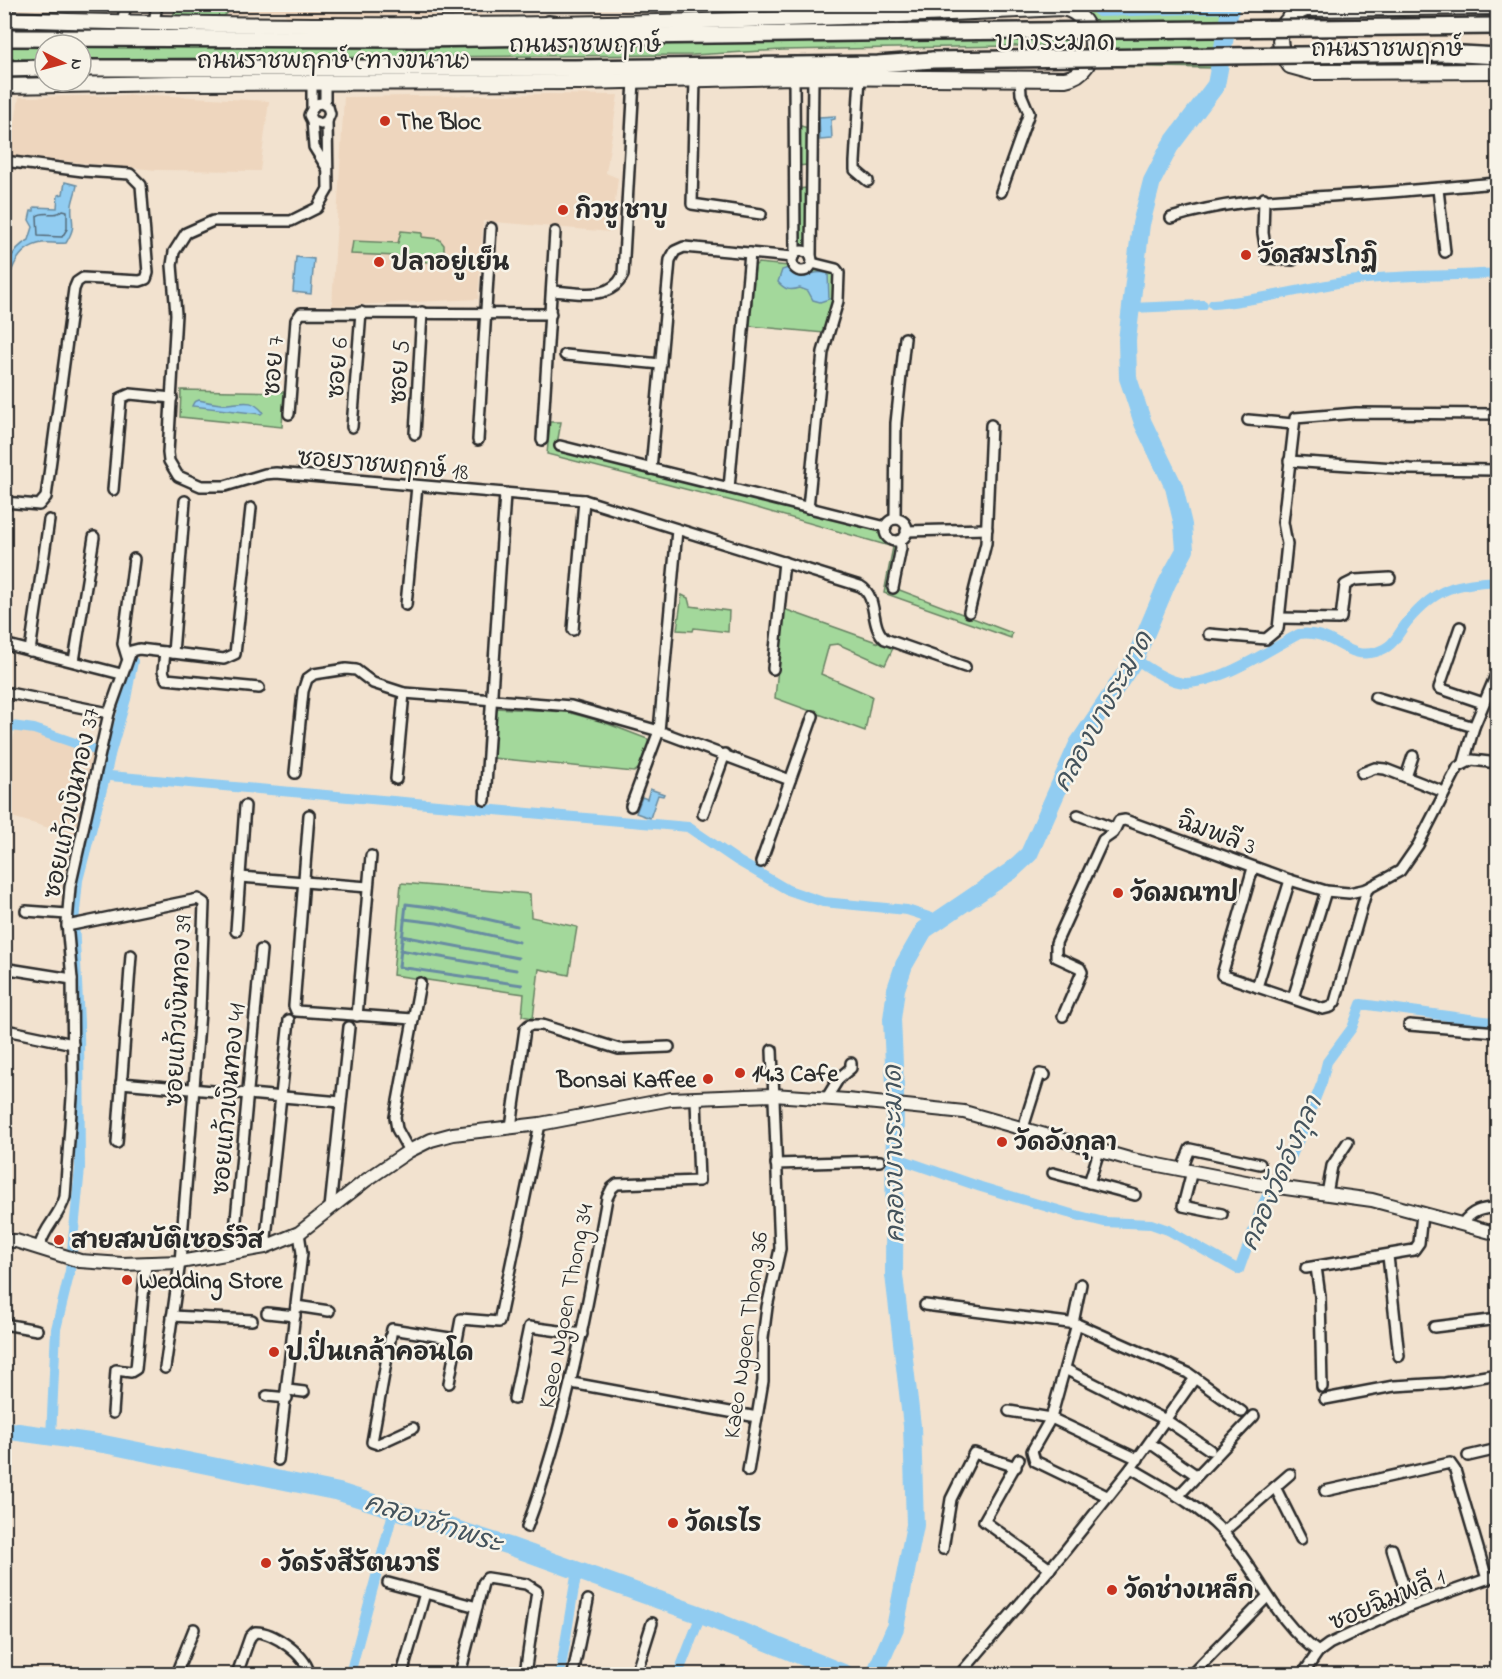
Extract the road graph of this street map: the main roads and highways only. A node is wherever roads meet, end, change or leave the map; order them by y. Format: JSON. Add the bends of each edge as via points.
{"nodes":[{"id":1,"x":1463,"y":6,"type":"edge"},
{"id":2,"x":1047,"y":7,"type":"edge"},
{"id":3,"x":1497,"y":7,"type":"edge"},
{"id":4,"x":4,"y":19,"type":"edge"},
{"id":5,"x":548,"y":24,"type":"junction"},
{"id":6,"x":1497,"y":26,"type":"edge"},
{"id":7,"x":764,"y":35,"type":"junction"},
{"id":8,"x":4,"y":38,"type":"edge"},
{"id":9,"x":1497,"y":50,"type":"edge"},
{"id":10,"x":1452,"y":54,"type":"junction"},
{"id":11,"x":1497,"y":56,"type":"edge"},
{"id":12,"x":878,"y":64,"type":"junction"},
{"id":13,"x":33,"y":68,"type":"edge"},
{"id":14,"x":93,"y":68,"type":"edge"},
{"id":15,"x":4,"y":69,"type":"edge"},
{"id":16,"x":1497,"y":71,"type":"edge"},
{"id":17,"x":813,"y":77,"type":"junction"},
{"id":18,"x":4,"y":86,"type":"edge"}],
"edges":[{"from":1,"to":3,"type":"main road","name":"ถนนราชพฤกษ์"},
{"from":1,"to":16,"type":"main road","name":"ถนนราชพฤกษ์","via":[[1306,9],[1285,24],[1280,50],[1290,66],[1312,72]]},
{"from":2,"to":5,"type":"main road","name":"ถนนราชพฤกษ์ (ทางขนาน)","via":[[919,16]]},
{"from":2,"to":17,"type":"main road","name":"ถนนราชพฤกษ์ (ทางขนาน)","via":[[1070,9],[1088,23],[1090,59],[1073,78]]},
{"from":4,"to":5,"type":"main road","name":"ถนนราชพฤกษ์ (ทางขนาน)"},
{"from":5,"to":7,"type":"main road","via":[[564,28],[747,29]]},
{"from":6,"to":7,"type":"main road","name":"ถนนราชพฤกษ์","bridge":true},
{"from":7,"to":8,"type":"main road","name":"ถนนราชพฤกษ์"},
{"from":9,"to":10,"type":"main road"},
{"from":10,"to":11,"type":"main road","name":"ถนนราชพฤกษ์"},
{"from":10,"to":12,"type":"main road","name":"ถนนราชพฤกษ์","bridge":true,"via":[[933,60]]},
{"from":12,"to":14,"type":"main road","name":"ถนนราชพฤกษ์"},
{"from":12,"to":17,"type":"main road"},
{"from":13,"to":15,"type":"main road"},
{"from":17,"to":18,"type":"main road","name":"ถนนราชพฤกษ์ (ทางขนาน)"}]}
